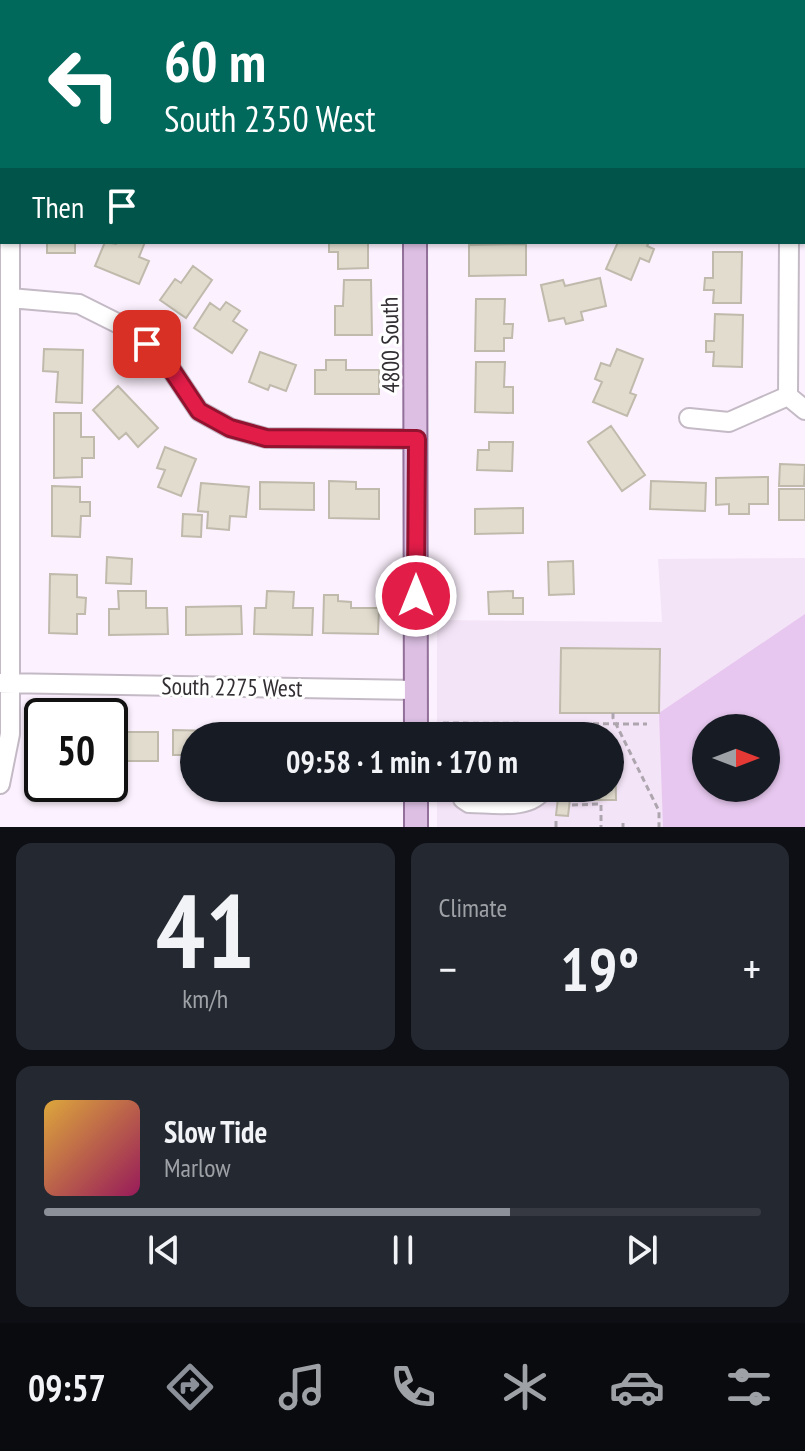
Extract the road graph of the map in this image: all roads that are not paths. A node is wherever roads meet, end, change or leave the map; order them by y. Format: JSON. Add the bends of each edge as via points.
{"nodes":[{"id":1,"x":10,"y":244,"type":"edge"},
{"id":2,"x":415,"y":244,"type":"edge"},
{"id":3,"x":789,"y":244,"type":"edge"},
{"id":4,"x":10,"y":298,"type":"junction"},
{"id":5,"x":788,"y":396,"type":"junction"},
{"id":6,"x":805,"y":410,"type":"edge"},
{"id":7,"x":689,"y":418,"type":"dead end"},
{"id":8,"x":417,"y":439,"type":"junction"},
{"id":9,"x":5,"y":683,"type":"edge"},
{"id":10,"x":416,"y":690,"type":"junction"},
{"id":11,"x":416,"y":722,"type":"edge"},
{"id":12,"x":0,"y":784,"type":"edge"},
{"id":13,"x":416,"y":802,"type":"edge"},
{"id":14,"x":468,"y":802,"type":"edge"},
{"id":15,"x":526,"y":802,"type":"edge"},
{"id":16,"x":416,"y":827,"type":"edge"}],
"edges":[{"from":1,"to":4,"type":"street"},
{"from":2,"to":8,"type":"main road","name":"4800 South"},
{"from":3,"to":5,"type":"street"},
{"from":4,"to":8,"type":"street","via":[[79,304],[129,329],[165,360],[199,411],[230,428],[266,438]]},
{"from":4,"to":9,"type":"street"},
{"from":5,"to":6,"type":"street"},
{"from":5,"to":7,"type":"street","via":[[729,422]]},
{"from":8,"to":10,"type":"main road","name":"4800 South"},
{"from":9,"to":10,"type":"street","name":"South 2275 West"},
{"from":9,"to":12,"type":"street","via":[[10,734]]},
{"from":10,"to":11,"type":"main road","name":"4800 South"},
{"from":13,"to":16,"type":"main road"},
{"from":14,"to":15,"type":"street"}]}
